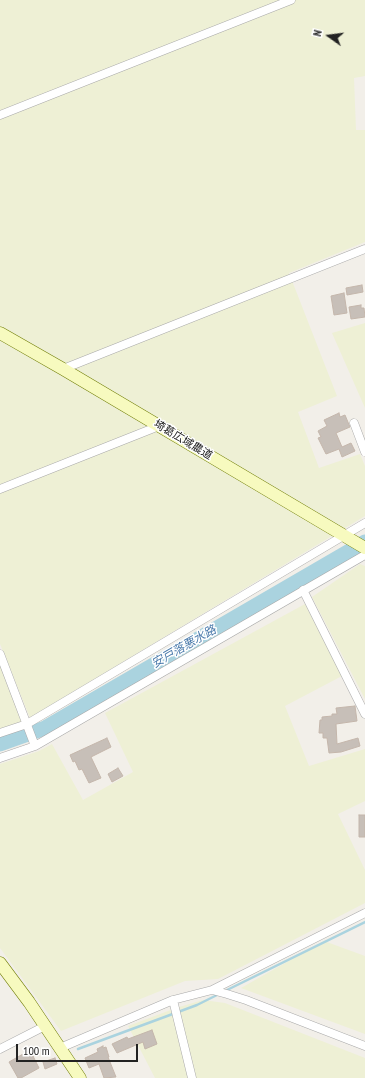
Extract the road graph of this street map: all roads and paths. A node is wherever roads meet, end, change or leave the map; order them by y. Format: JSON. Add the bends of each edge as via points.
{"nodes":[{"id":1,"x":291,"y":0,"type":"edge"},
{"id":2,"x":0,"y":115,"type":"edge"},
{"id":3,"x":365,"y":249,"type":"edge"},
{"id":4,"x":0,"y":333,"type":"edge"},
{"id":5,"x":63,"y":369,"type":"junction"},
{"id":6,"x":354,"y":422,"type":"dead end"},
{"id":7,"x":159,"y":426,"type":"junction"},
{"id":8,"x":365,"y":452,"type":"edge"},
{"id":9,"x":0,"y":489,"type":"edge"},
{"id":10,"x":365,"y":523,"type":"edge"},
{"id":11,"x":347,"y":538,"type":"junction"},
{"id":12,"x":365,"y":548,"type":"edge"},
{"id":13,"x":365,"y":555,"type":"edge"},
{"id":14,"x":303,"y":590,"type":"junction"},
{"id":15,"x":0,"y":654,"type":"edge"},
{"id":16,"x":365,"y":714,"type":"edge"},
{"id":17,"x":27,"y":724,"type":"junction"},
{"id":18,"x":0,"y":733,"type":"edge"},
{"id":19,"x":35,"y":746,"type":"junction"},
{"id":20,"x":0,"y":758,"type":"edge"},
{"id":21,"x":365,"y":913,"type":"edge"},
{"id":22,"x":0,"y":963,"type":"edge"},
{"id":23,"x":212,"y":990,"type":"junction"},
{"id":24,"x":174,"y":1000,"type":"junction"},
{"id":25,"x":45,"y":1026,"type":"junction"},
{"id":26,"x":365,"y":1046,"type":"edge"},
{"id":27,"x":60,"y":1048,"type":"junction"},
{"id":28,"x":0,"y":1049,"type":"edge"},
{"id":29,"x":80,"y":1078,"type":"edge"},
{"id":30,"x":192,"y":1078,"type":"edge"}],
"edges":[{"from":1,"to":2,"type":"street"},
{"from":3,"to":5,"type":"street"},
{"from":4,"to":5,"type":"street","name":"埼葛広域農道"},
{"from":5,"to":7,"type":"street","name":"埼葛広域農道"},
{"from":6,"to":8,"type":"street"},
{"from":7,"to":9,"type":"street"},
{"from":7,"to":11,"type":"street","name":"埼葛広域農道"},
{"from":10,"to":11,"type":"street"},
{"from":11,"to":12,"type":"street","name":"埼葛広域農道"},
{"from":11,"to":17,"type":"street"},
{"from":13,"to":14,"type":"street"},
{"from":14,"to":16,"type":"street"},
{"from":14,"to":19,"type":"street"},
{"from":15,"to":17,"type":"street"},
{"from":17,"to":18,"type":"street"},
{"from":17,"to":19,"type":"street"},
{"from":19,"to":20,"type":"street"},
{"from":21,"to":23,"type":"street"},
{"from":22,"to":25,"type":"street"},
{"from":23,"to":24,"type":"street"},
{"from":23,"to":26,"type":"street","via":[[246,1000]]},
{"from":24,"to":27,"type":"street"},
{"from":24,"to":30,"type":"street"},
{"from":25,"to":27,"type":"street"},
{"from":25,"to":28,"type":"street"},
{"from":27,"to":29,"type":"street"}]}
